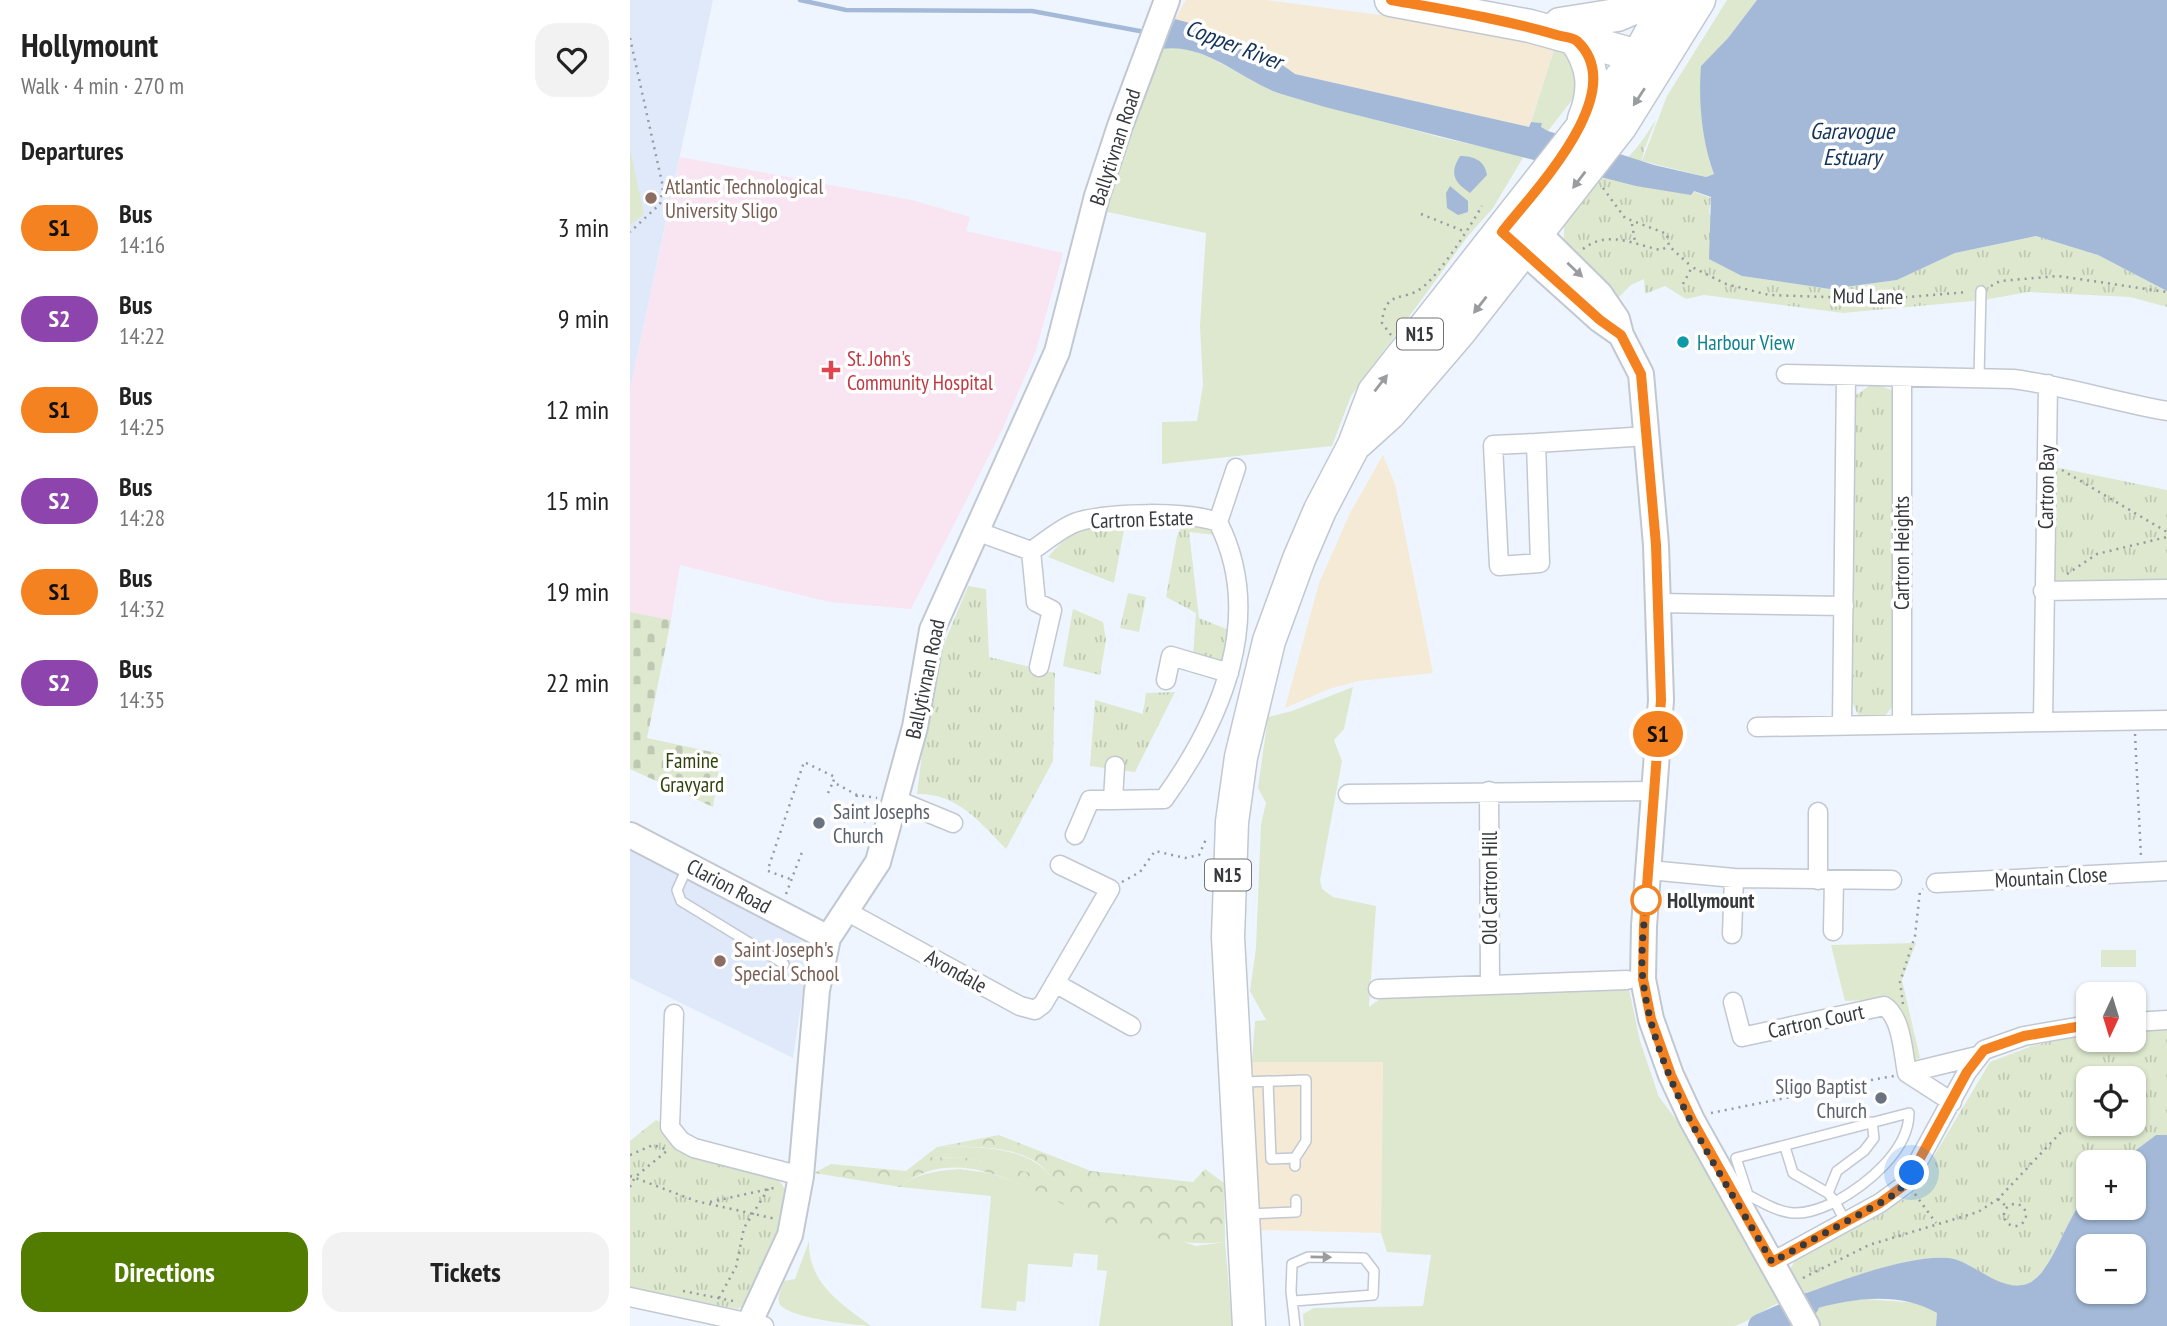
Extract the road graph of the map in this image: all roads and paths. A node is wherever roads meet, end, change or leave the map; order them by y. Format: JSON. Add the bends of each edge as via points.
{"nodes":[{"id":1,"x":1391,"y":0,"type":"edge"},
{"id":2,"x":1653,"y":0,"type":"edge"},
{"id":3,"x":1669,"y":0,"type":"edge"},
{"id":4,"x":1699,"y":0,"type":"edge"},
{"id":5,"x":1163,"y":10,"type":"edge"},
{"id":6,"x":1583,"y":18,"type":"edge"},
{"id":7,"x":630,"y":38,"type":"edge"},
{"id":8,"x":1653,"y":53,"type":"junction"},
{"id":9,"x":1578,"y":134,"type":"junction"},
{"id":10,"x":1603,"y":188,"type":"dead end"},
{"id":11,"x":1482,"y":206,"type":"dead end"},
{"id":12,"x":1420,"y":214,"type":"dead end"},
{"id":13,"x":1632,"y":223,"type":"junction"},
{"id":14,"x":630,"y":232,"type":"edge"},
{"id":15,"x":1466,"y":232,"type":"junction"},
{"id":16,"x":1519,"y":232,"type":"junction"},
{"id":17,"x":1635,"y":242,"type":"junction"},
{"id":18,"x":1586,"y":246,"type":"dead end"},
{"id":19,"x":1669,"y":246,"type":"junction"},
{"id":20,"x":1692,"y":267,"type":"junction"},
{"id":21,"x":1684,"y":284,"type":"dead end"},
{"id":22,"x":1982,"y":291,"type":"junction"},
{"id":23,"x":2167,"y":292,"type":"edge"},
{"id":24,"x":1399,"y":340,"type":"dead end"},
{"id":25,"x":1786,"y":374,"type":"dead end"},
{"id":26,"x":1846,"y":376,"type":"junction"},
{"id":27,"x":1979,"y":377,"type":"junction"},
{"id":28,"x":1902,"y":378,"type":"junction"},
{"id":29,"x":2048,"y":384,"type":"junction"},
{"id":30,"x":2167,"y":411,"type":"edge"},
{"id":31,"x":1648,"y":436,"type":"junction"},
{"id":32,"x":1536,"y":443,"type":"junction"},
{"id":33,"x":2046,"y":462,"type":"junction"},
{"id":34,"x":1237,"y":468,"type":"dead end"},
{"id":35,"x":1218,"y":522,"type":"junction"},
{"id":36,"x":976,"y":531,"type":"junction"},
{"id":37,"x":2167,"y":534,"type":"edge"},
{"id":38,"x":1031,"y":551,"type":"junction"},
{"id":39,"x":2167,"y":589,"type":"edge"},
{"id":40,"x":2043,"y":591,"type":"junction"},
{"id":41,"x":1657,"y":603,"type":"junction"},
{"id":42,"x":1844,"y":606,"type":"junction"},
{"id":43,"x":1039,"y":667,"type":"dead end"},
{"id":44,"x":1229,"y":673,"type":"junction"},
{"id":45,"x":1166,"y":680,"type":"dead end"},
{"id":46,"x":2134,"y":720,"type":"junction"},
{"id":47,"x":2167,"y":720,"type":"edge"},
{"id":48,"x":2043,"y":722,"type":"junction"},
{"id":49,"x":1842,"y":724,"type":"junction"},
{"id":50,"x":1902,"y":724,"type":"junction"},
{"id":51,"x":1757,"y":727,"type":"dead end"},
{"id":52,"x":1115,"y":766,"type":"dead end"},
{"id":53,"x":833,"y":782,"type":"junction"},
{"id":54,"x":1489,"y":791,"type":"junction"},
{"id":55,"x":1654,"y":791,"type":"junction"},
{"id":56,"x":828,"y":793,"type":"dead end"},
{"id":57,"x":1348,"y":794,"type":"dead end"},
{"id":58,"x":857,"y":795,"type":"junction"},
{"id":59,"x":897,"y":800,"type":"junction"},
{"id":60,"x":1113,"y":800,"type":"junction"},
{"id":61,"x":1818,"y":812,"type":"dead end"},
{"id":62,"x":1232,"y":822,"type":"junction"},
{"id":63,"x":953,"y":823,"type":"dead end"},
{"id":64,"x":887,"y":833,"type":"junction"},
{"id":65,"x":630,"y":835,"type":"edge"},
{"id":66,"x":1075,"y":835,"type":"dead end"},
{"id":67,"x":802,"y":852,"type":"dead end"},
{"id":68,"x":689,"y":864,"type":"junction"},
{"id":69,"x":1060,"y":865,"type":"dead end"},
{"id":70,"x":1648,"y":870,"type":"junction"},
{"id":71,"x":2167,"y":871,"type":"edge"},
{"id":72,"x":2142,"y":872,"type":"junction"},
{"id":73,"x":1734,"y":878,"type":"junction"},
{"id":74,"x":790,"y":879,"type":"junction"},
{"id":75,"x":1826,"y":880,"type":"junction"},
{"id":76,"x":1892,"y":880,"type":"dead end"},
{"id":77,"x":1936,"y":883,"type":"joint"},
{"id":78,"x":1110,"y":889,"type":"junction"},
{"id":79,"x":780,"y":912,"type":"junction"},
{"id":80,"x":848,"y":912,"type":"junction"},
{"id":81,"x":1833,"y":931,"type":"dead end"},
{"id":82,"x":1731,"y":934,"type":"dead end"},
{"id":83,"x":828,"y":938,"type":"junction"},
{"id":84,"x":784,"y":964,"type":"dead end"},
{"id":85,"x":1627,"y":980,"type":"dead end"},
{"id":86,"x":1055,"y":983,"type":"junction"},
{"id":87,"x":1490,"y":985,"type":"junction"},
{"id":88,"x":1378,"y":989,"type":"dead end"},
{"id":89,"x":1904,"y":1001,"type":"dead end"},
{"id":90,"x":1733,"y":1002,"type":"dead end"},
{"id":91,"x":674,"y":1014,"type":"dead end"},
{"id":92,"x":2167,"y":1020,"type":"edge"},
{"id":93,"x":2146,"y":1021,"type":"edge"},
{"id":94,"x":1131,"y":1026,"type":"dead end"},
{"id":95,"x":2076,"y":1027,"type":"edge"},
{"id":96,"x":1977,"y":1056,"type":"junction"},
{"id":97,"x":1907,"y":1073,"type":"junction"},
{"id":98,"x":1871,"y":1080,"type":"dead end"},
{"id":99,"x":1268,"y":1081,"type":"junction"},
{"id":100,"x":1235,"y":1082,"type":"junction"},
{"id":101,"x":1854,"y":1084,"type":"dead end"},
{"id":102,"x":1952,"y":1101,"type":"junction"},
{"id":103,"x":1692,"y":1120,"type":"junction"},
{"id":104,"x":1872,"y":1122,"type":"junction"},
{"id":105,"x":2064,"y":1129,"type":"dead end"},
{"id":106,"x":675,"y":1146,"type":"junction"},
{"id":107,"x":1785,"y":1147,"type":"junction"},
{"id":108,"x":630,"y":1155,"type":"edge"},
{"id":109,"x":792,"y":1174,"type":"junction"},
{"id":110,"x":630,"y":1176,"type":"edge"},
{"id":111,"x":635,"y":1177,"type":"junction"},
{"id":112,"x":1906,"y":1184,"type":"junction"},
{"id":113,"x":630,"y":1187,"type":"edge"},
{"id":114,"x":768,"y":1189,"type":"junction"},
{"id":115,"x":1828,"y":1193,"type":"junction"},
{"id":116,"x":1998,"y":1199,"type":"junction"},
{"id":117,"x":1296,"y":1200,"type":"dead end"},
{"id":118,"x":1835,"y":1202,"type":"junction"},
{"id":119,"x":707,"y":1203,"type":"junction"},
{"id":120,"x":2007,"y":1207,"type":"junction"},
{"id":121,"x":754,"y":1213,"type":"junction"},
{"id":122,"x":1242,"y":1214,"type":"junction"},
{"id":123,"x":1845,"y":1221,"type":"junction"},
{"id":124,"x":792,"y":1223,"type":"junction"},
{"id":125,"x":1937,"y":1224,"type":"junction"},
{"id":126,"x":1772,"y":1262,"type":"junction"},
{"id":127,"x":679,"y":1290,"type":"dead end"},
{"id":128,"x":1789,"y":1292,"type":"junction"},
{"id":129,"x":630,"y":1297,"type":"edge"},
{"id":130,"x":719,"y":1298,"type":"junction"},
{"id":131,"x":1294,"y":1301,"type":"junction"},
{"id":132,"x":755,"y":1320,"type":"edge"},
{"id":133,"x":1249,"y":1326,"type":"edge"},
{"id":134,"x":1295,"y":1326,"type":"edge"},
{"id":135,"x":1807,"y":1326,"type":"edge"}],
"edges":[{"from":1,"to":6,"type":"highway"},
{"from":2,"to":6,"type":"highway"},
{"from":3,"to":8,"type":"highway"},
{"from":4,"to":8,"type":"highway"},
{"from":5,"to":36,"type":"street","name":"Ballytivnan Road","via":[[1097,195],[1057,352]]},
{"from":6,"to":8,"type":"highway"},
{"from":6,"to":9,"type":"highway","via":[[1593,79]]},
{"from":7,"to":14,"type":"path","via":[[663,187],[660,204]]},
{"from":8,"to":9,"type":"highway","number":"N15"},
{"from":8,"to":16,"type":"highway","number":"N15","one_way":true,"via":[[1620,127]]},
{"from":9,"to":16,"type":"highway","number":"N15"},
{"from":10,"to":13,"type":"path"},
{"from":11,"to":15,"type":"path"},
{"from":12,"to":15,"type":"path"},
{"from":13,"to":17,"type":"path"},
{"from":13,"to":19,"type":"path","name":"Mud Lane","via":[[1663,231]]},
{"from":15,"to":24,"type":"path","via":[[1422,288],[1391,299],[1384,309],[1382,323]]},
{"from":16,"to":31,"type":"street","via":[[1600,320],[1621,335],[1641,374]]},
{"from":16,"to":62,"type":"highway","number":"N15","via":[[1374,392],[1354,445],[1320,510],[1269,641],[1241,757]]},
{"from":17,"to":18,"type":"path","via":[[1607,239]]},
{"from":17,"to":19,"type":"path","via":[[1661,250]]},
{"from":19,"to":20,"type":"path","name":"Mud Lane"},
{"from":20,"to":21,"type":"path"},
{"from":20,"to":22,"type":"path","name":"Mud Lane","via":[[1726,284],[1769,295],[1884,299]]},
{"from":22,"to":23,"type":"path","name":"Mud Lane","via":[[2000,281],[2058,276]]},
{"from":22,"to":27,"type":"lane"},
{"from":25,"to":26,"type":"street"},
{"from":26,"to":28,"type":"street"},
{"from":26,"to":42,"type":"street"},
{"from":27,"to":28,"type":"street"},
{"from":27,"to":29,"type":"street"},
{"from":28,"to":50,"type":"street","name":"Cartron Heights"},
{"from":29,"to":30,"type":"street"},
{"from":29,"to":33,"type":"street","name":"Cartron Bay"},
{"from":31,"to":32,"type":"street"},
{"from":31,"to":41,"type":"street"},
{"from":32,"to":32,"type":"street","via":[[1540,563],[1499,566],[1493,446]]},
{"from":33,"to":37,"type":"path"},
{"from":33,"to":40,"type":"street","name":"Cartron Bay"},
{"from":34,"to":35,"type":"street","name":"Cartron Estate"},
{"from":35,"to":38,"type":"street","name":"Cartron Estate","via":[[1158,516],[1076,522]]},
{"from":35,"to":44,"type":"street","name":"Cartron Estate","via":[[1230,545],[1239,590]]},
{"from":36,"to":38,"type":"street"},
{"from":36,"to":59,"type":"street","name":"Ballytivnan Road","via":[[932,630]]},
{"from":37,"to":40,"type":"path","via":[[2097,554]]},
{"from":38,"to":43,"type":"street","via":[[1036,602],[1052,610]]},
{"from":39,"to":40,"type":"street"},
{"from":40,"to":48,"type":"street","name":"Cartron Bay"},
{"from":41,"to":42,"type":"street"},
{"from":41,"to":55,"type":"street","via":[[1661,700]]},
{"from":42,"to":49,"type":"street"},
{"from":44,"to":45,"type":"street","via":[[1171,656]]},
{"from":44,"to":60,"type":"street","name":"Cartron Estate","via":[[1196,754],[1164,799]]},
{"from":46,"to":47,"type":"street"},
{"from":46,"to":48,"type":"street"},
{"from":46,"to":72,"type":"path"},
{"from":48,"to":50,"type":"street"},
{"from":49,"to":50,"type":"street"},
{"from":49,"to":51,"type":"street"},
{"from":52,"to":60,"type":"street"},
{"from":53,"to":56,"type":"path"},
{"from":53,"to":58,"type":"path"},
{"from":53,"to":74,"type":"path","via":[[835,777],[804,762],[769,868]]},
{"from":54,"to":55,"type":"street"},
{"from":54,"to":57,"type":"street"},
{"from":54,"to":87,"type":"street","name":"Old Cartron Hill"},
{"from":55,"to":70,"type":"street"},
{"from":58,"to":59,"type":"path"},
{"from":58,"to":64,"type":"path","via":[[851,815]]},
{"from":59,"to":63,"type":"street"},
{"from":59,"to":64,"type":"street","name":"Ballytivnan Road"},
{"from":60,"to":66,"type":"street","name":"Cartron Estate","via":[[1090,800]]},
{"from":61,"to":75,"type":"street"},
{"from":62,"to":78,"type":"path","via":[[1212,827],[1199,855],[1185,858],[1155,850],[1140,872]]},
{"from":62,"to":100,"type":"highway","number":"N15","via":[[1228,923]]},
{"from":64,"to":80,"type":"street","name":"Ballytivnan Road","via":[[878,862]]},
{"from":65,"to":68,"type":"street","name":"Clarion Road"},
{"from":67,"to":74,"type":"path"},
{"from":68,"to":79,"type":"street","name":"Clarion Road"},
{"from":68,"to":84,"type":"lane","via":[[677,890],[681,901]]},
{"from":69,"to":78,"type":"street"},
{"from":70,"to":73,"type":"street"},
{"from":70,"to":103,"type":"street","via":[[1643,979],[1659,1041]]},
{"from":71,"to":72,"type":"street","name":"Mountain Close"},
{"from":72,"to":77,"type":"street","name":"Mountain Close"},
{"from":73,"to":75,"type":"street"},
{"from":73,"to":82,"type":"street"},
{"from":74,"to":79,"type":"path"},
{"from":75,"to":76,"type":"street"},
{"from":75,"to":81,"type":"street"},
{"from":77,"to":89,"type":"path","via":[[1920,891],[1915,936],[1900,982]]},
{"from":78,"to":86,"type":"street","name":"Avondale"},
{"from":79,"to":83,"type":"street","name":"Clarion Road"},
{"from":80,"to":83,"type":"street","name":"Ballytivnan Road"},
{"from":80,"to":86,"type":"street","name":"Avondale","via":[[1020,1006],[1035,1010]]},
{"from":83,"to":109,"type":"street","name":"Ballytivnan Road"},
{"from":85,"to":87,"type":"street"},
{"from":86,"to":94,"type":"street"},
{"from":87,"to":88,"type":"street"},
{"from":90,"to":97,"type":"street","name":"Cartron Court","via":[[1741,1037],[1884,1006],[1896,1019]]},
{"from":91,"to":106,"type":"street","via":[[670,1128]]},
{"from":92,"to":93,"type":"street"},
{"from":95,"to":96,"type":"street","via":[[2024,1036]]},
{"from":96,"to":97,"type":"street"},
{"from":96,"to":102,"type":"street"},
{"from":97,"to":98,"type":"path"},
{"from":97,"to":102,"type":"street"},
{"from":99,"to":99,"type":"lane","via":[[1306,1080],[1306,1141],[1295,1162],[1271,1159]]},
{"from":99,"to":100,"type":"lane"},
{"from":100,"to":122,"type":"highway","number":"N15"},
{"from":101,"to":103,"type":"path"},
{"from":102,"to":112,"type":"street"},
{"from":103,"to":126,"type":"street"},
{"from":104,"to":107,"type":"lane"},
{"from":104,"to":115,"type":"lane","via":[[1874,1138],[1837,1171]]},
{"from":104,"to":118,"type":"lane","via":[[1909,1113],[1909,1127],[1887,1162],[1860,1188]]},
{"from":105,"to":116,"type":"path"},
{"from":106,"to":108,"type":"path","via":[[653,1145]]},
{"from":106,"to":109,"type":"street"},
{"from":106,"to":111,"type":"path"},
{"from":107,"to":115,"type":"lane","via":[[1793,1173]]},
{"from":107,"to":118,"type":"lane","via":[[1736,1158],[1748,1195],[1776,1210],[1807,1215]]},
{"from":109,"to":114,"type":"path","via":[[778,1188]]},
{"from":109,"to":124,"type":"street","name":"Ballytivnan Road"},
{"from":110,"to":111,"type":"path"},
{"from":111,"to":113,"type":"path"},
{"from":111,"to":119,"type":"path"},
{"from":112,"to":123,"type":"street"},
{"from":112,"to":125,"type":"path"},
{"from":114,"to":119,"type":"path"},
{"from":114,"to":121,"type":"path"},
{"from":115,"to":118,"type":"lane"},
{"from":116,"to":120,"type":"path"},
{"from":116,"to":125,"type":"path","via":[[1978,1212]]},
{"from":117,"to":122,"type":"lane","via":[[1296,1212]]},
{"from":118,"to":123,"type":"lane"},
{"from":119,"to":121,"type":"path"},
{"from":120,"to":120,"type":"path","via":[[2007,1224],[2024,1223],[2024,1208],[2018,1204]]},
{"from":121,"to":124,"type":"path"},
{"from":121,"to":130,"type":"path","via":[[744,1228],[736,1267]]},
{"from":122,"to":133,"type":"highway","number":"N15"},
{"from":123,"to":126,"type":"street"},
{"from":124,"to":132,"type":"street","name":"Ballytivnan Road"},
{"from":125,"to":128,"type":"path","via":[[1869,1245]]},
{"from":126,"to":128,"type":"street"},
{"from":127,"to":130,"type":"path"},
{"from":128,"to":135,"type":"street"},
{"from":129,"to":132,"type":"street"},
{"from":130,"to":132,"type":"path"},
{"from":131,"to":131,"type":"lane","one_way":true,"via":[[1292,1264],[1308,1257],[1364,1258],[1374,1271],[1373,1295]]},
{"from":131,"to":134,"type":"lane"}]}
